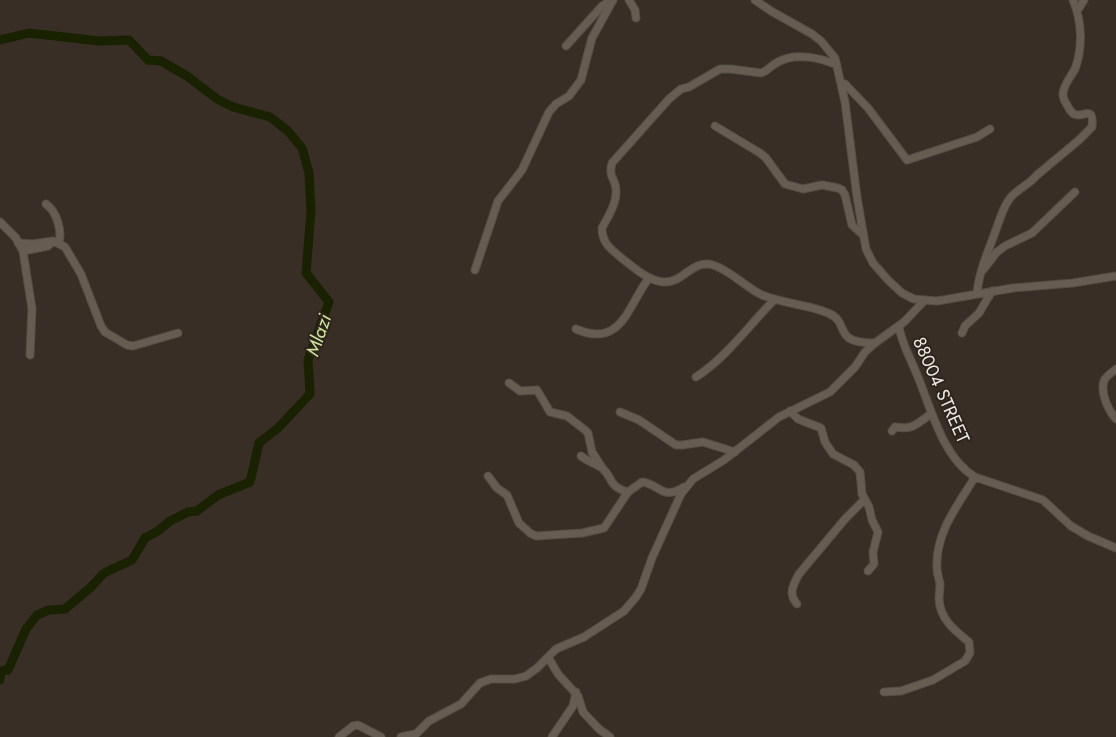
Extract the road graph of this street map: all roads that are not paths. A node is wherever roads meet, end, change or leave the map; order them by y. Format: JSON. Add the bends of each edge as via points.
{"nodes":[{"id":1,"x":612,"y":0,"type":"edge"},
{"id":2,"x":629,"y":0,"type":"edge"},
{"id":3,"x":755,"y":0,"type":"edge"},
{"id":4,"x":1073,"y":0,"type":"edge"},
{"id":5,"x":1084,"y":0,"type":"edge"},
{"id":6,"x":1077,"y":11,"type":"junction"},
{"id":7,"x":636,"y":18,"type":"dead end"},
{"id":8,"x":566,"y":46,"type":"dead end"},
{"id":9,"x":837,"y":65,"type":"junction"},
{"id":10,"x":842,"y":83,"type":"junction"},
{"id":11,"x":715,"y":126,"type":"dead end"},
{"id":12,"x":990,"y":129,"type":"dead end"},
{"id":13,"x":1074,"y":192,"type":"dead end"},
{"id":14,"x":46,"y":204,"type":"dead end"},
{"id":15,"x":0,"y":222,"type":"edge"},
{"id":16,"x":863,"y":234,"type":"junction"},
{"id":17,"x":56,"y":242,"type":"junction"},
{"id":18,"x":18,"y":243,"type":"junction"},
{"id":19,"x":23,"y":251,"type":"junction"},
{"id":20,"x":475,"y":270,"type":"dead end"},
{"id":21,"x":1116,"y":276,"type":"edge"},
{"id":22,"x":649,"y":278,"type":"junction"},
{"id":23,"x":978,"y":279,"type":"junction"},
{"id":24,"x":1116,"y":280,"type":"edge"},
{"id":25,"x":1116,"y":285,"type":"edge"},
{"id":26,"x":992,"y":291,"type":"junction"},
{"id":27,"x":977,"y":294,"type":"junction"},
{"id":28,"x":775,"y":299,"type":"junction"},
{"id":29,"x":924,"y":301,"type":"junction"},
{"id":30,"x":899,"y":326,"type":"junction"},
{"id":31,"x":576,"y":330,"type":"dead end"},
{"id":32,"x":178,"y":333,"type":"dead end"},
{"id":33,"x":962,"y":333,"type":"dead end"},
{"id":34,"x":875,"y":343,"type":"junction"},
{"id":35,"x":30,"y":355,"type":"dead end"},
{"id":36,"x":1116,"y":369,"type":"edge"},
{"id":37,"x":696,"y":377,"type":"dead end"},
{"id":38,"x":510,"y":383,"type":"dead end"},
{"id":39,"x":790,"y":411,"type":"junction"},
{"id":40,"x":620,"y":412,"type":"dead end"},
{"id":41,"x":931,"y":414,"type":"junction"},
{"id":42,"x":1116,"y":419,"type":"edge"},
{"id":43,"x":892,"y":430,"type":"dead end"},
{"id":44,"x":735,"y":452,"type":"junction"},
{"id":45,"x":581,"y":456,"type":"dead end"},
{"id":46,"x":603,"y":469,"type":"junction"},
{"id":47,"x":488,"y":476,"type":"dead end"},
{"id":48,"x":975,"y":477,"type":"junction"},
{"id":49,"x":687,"y":485,"type":"junction"},
{"id":50,"x":628,"y":492,"type":"junction"},
{"id":51,"x":865,"y":498,"type":"junction"},
{"id":52,"x":1116,"y":548,"type":"edge"},
{"id":53,"x":868,"y":570,"type":"dead end"},
{"id":54,"x":797,"y":604,"type":"dead end"},
{"id":55,"x":548,"y":657,"type":"junction"},
{"id":56,"x":576,"y":692,"type":"junction"},
{"id":57,"x":884,"y":692,"type":"dead end"},
{"id":58,"x":414,"y":736,"type":"edge"},
{"id":59,"x":339,"y":737,"type":"edge"},
{"id":60,"x":381,"y":737,"type":"edge"},
{"id":61,"x":400,"y":737,"type":"edge"},
{"id":62,"x":552,"y":737,"type":"edge"},
{"id":63,"x":610,"y":737,"type":"edge"}],
"edges":[{"from":1,"to":8,"type":"street","via":[[602,6]]},
{"from":1,"to":20,"type":"street","via":[[592,38],[580,80],[569,96],[549,112],[525,164],[498,201]]},
{"from":2,"to":7,"type":"street"},
{"from":3,"to":9,"type":"street","via":[[821,40]]},
{"from":4,"to":6,"type":"street"},
{"from":5,"to":6,"type":"street"},
{"from":6,"to":23,"type":"street","via":[[1079,53],[1063,94],[1073,114],[1090,114],[1092,127],[1010,198],[1002,211]]},
{"from":9,"to":10,"type":"street"},
{"from":9,"to":22,"type":"street","via":[[825,60],[800,58],[782,60],[764,73],[720,69],[674,93],[646,124],[612,163],[610,171],[617,188],[602,233],[608,247]]},
{"from":10,"to":12,"type":"street","via":[[868,108],[907,160]]},
{"from":10,"to":16,"type":"street"},
{"from":11,"to":16,"type":"street","via":[[760,153],[785,184],[804,189],[822,185],[842,190],[852,225]]},
{"from":13,"to":23,"type":"street","via":[[1032,233],[997,252]]},
{"from":14,"to":17,"type":"street","via":[[55,215],[60,230]]},
{"from":15,"to":18,"type":"street"},
{"from":16,"to":29,"type":"street","via":[[873,263],[888,280],[907,296]]},
{"from":17,"to":18,"type":"street"},
{"from":17,"to":19,"type":"street"},
{"from":17,"to":32,"type":"street","via":[[65,247],[81,274],[101,326],[110,336],[133,346]]},
{"from":18,"to":19,"type":"street"},
{"from":19,"to":35,"type":"street","via":[[32,309]]},
{"from":21,"to":26,"type":"street"},
{"from":22,"to":28,"type":"street","via":[[666,282],[695,266],[711,264],[753,290]]},
{"from":22,"to":31,"type":"street","via":[[619,326],[594,334]]},
{"from":23,"to":27,"type":"street"},
{"from":24,"to":25,"type":"street"},
{"from":26,"to":27,"type":"street"},
{"from":26,"to":33,"type":"street"},
{"from":27,"to":29,"type":"street"},
{"from":28,"to":34,"type":"street","via":[[829,313],[839,322],[847,338]]},
{"from":28,"to":37,"type":"street","via":[[724,354]]},
{"from":29,"to":30,"type":"street"},
{"from":30,"to":34,"type":"street"},
{"from":30,"to":41,"type":"street","name":"88004 STREET","via":[[902,342],[916,370]]},
{"from":34,"to":39,"type":"street","via":[[830,392]]},
{"from":36,"to":42,"type":"street","via":[[1106,378],[1104,385],[1107,407]]},
{"from":38,"to":46,"type":"street","via":[[520,391],[537,390],[550,412],[564,415],[583,427],[588,433],[592,452]]},
{"from":39,"to":44,"type":"street"},
{"from":39,"to":51,"type":"street","via":[[821,428],[833,454],[857,468]]},
{"from":40,"to":44,"type":"street","via":[[639,420],[676,445],[703,442]]},
{"from":41,"to":43,"type":"street","via":[[908,428],[895,427]]},
{"from":41,"to":48,"type":"street","name":"88004 STREET","via":[[957,462]]},
{"from":44,"to":49,"type":"street"},
{"from":45,"to":46,"type":"street"},
{"from":46,"to":50,"type":"street","via":[[611,483]]},
{"from":47,"to":50,"type":"street","via":[[507,495],[519,523],[536,536],[604,528]]},
{"from":48,"to":52,"type":"street","name":"88004 STREET","via":[[1043,500],[1071,526]]},
{"from":48,"to":57,"type":"street","via":[[942,536],[937,562],[939,600],[944,618],[969,642],[969,656],[933,680]]},
{"from":49,"to":50,"type":"street","via":[[670,492],[642,482]]},
{"from":49,"to":55,"type":"street","via":[[632,603],[598,629],[556,649]]},
{"from":51,"to":53,"type":"street","via":[[878,536],[874,564]]},
{"from":51,"to":54,"type":"street","via":[[799,574],[792,592]]},
{"from":55,"to":56,"type":"street","via":[[558,674]]},
{"from":55,"to":58,"type":"street","via":[[526,676],[484,681],[461,704],[429,721]]},
{"from":56,"to":62,"type":"street","via":[[573,706]]},
{"from":56,"to":63,"type":"street","via":[[583,712]]},
{"from":58,"to":61,"type":"street"},
{"from":59,"to":60,"type":"street","via":[[358,725]]}]}
